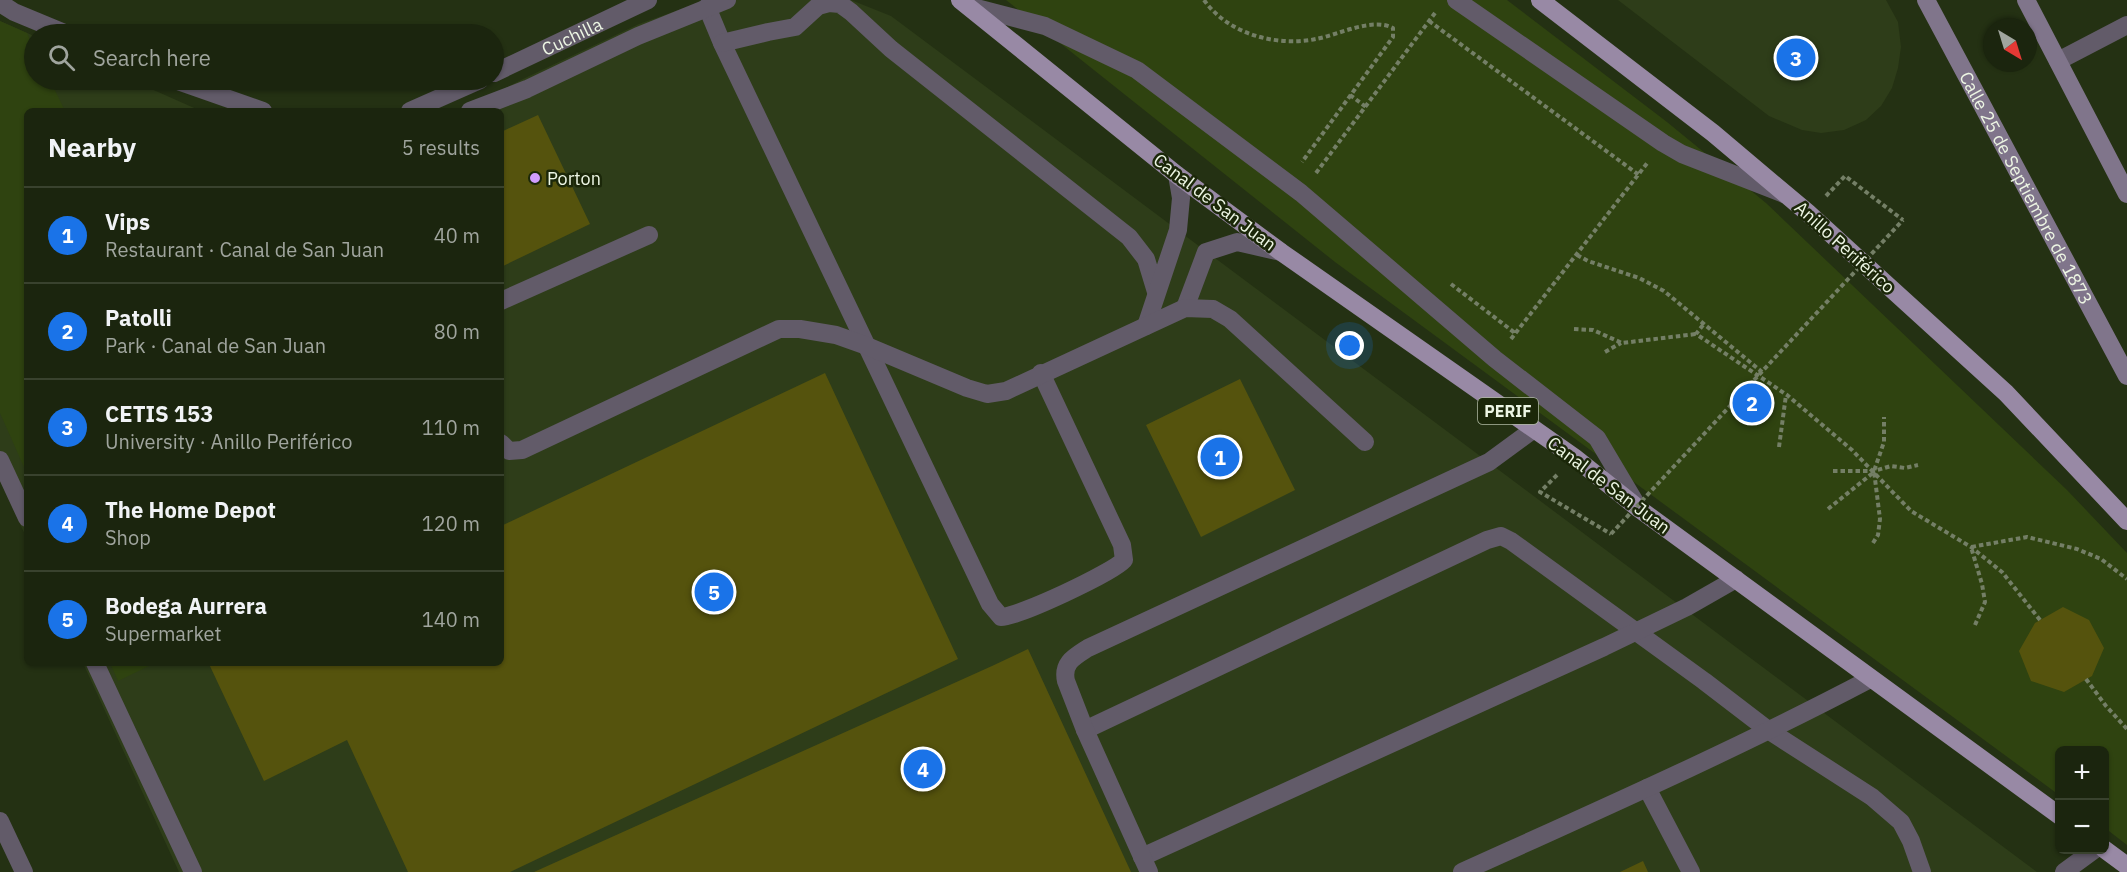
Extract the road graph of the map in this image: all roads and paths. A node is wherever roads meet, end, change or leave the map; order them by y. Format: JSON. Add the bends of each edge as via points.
{"nodes":[{"id":1,"x":648,"y":0,"type":"edge"},
{"id":2,"x":727,"y":0,"type":"edge"},
{"id":3,"x":1204,"y":0,"type":"edge"},
{"id":4,"x":1540,"y":0,"type":"edge"},
{"id":5,"x":1926,"y":0,"type":"edge"},
{"id":6,"x":2026,"y":0,"type":"edge"},
{"id":7,"x":0,"y":3,"type":"edge"},
{"id":8,"x":965,"y":3,"type":"edge"},
{"id":9,"x":1448,"y":3,"type":"edge"},
{"id":10,"x":707,"y":7,"type":"junction"},
{"id":11,"x":1429,"y":21,"type":"junction"},
{"id":12,"x":43,"y":24,"type":"edge"},
{"id":13,"x":2127,"y":25,"type":"edge"},
{"id":14,"x":722,"y":44,"type":"junction"},
{"id":15,"x":2058,"y":62,"type":"junction"},
{"id":16,"x":504,"y":68,"type":"edge"},
{"id":17,"x":203,"y":90,"type":"edge"},
{"id":18,"x":457,"y":90,"type":"edge"},
{"id":19,"x":1350,"y":95,"type":"junction"},
{"id":20,"x":1366,"y":107,"type":"junction"},
{"id":21,"x":254,"y":108,"type":"edge"},
{"id":22,"x":417,"y":108,"type":"edge"},
{"id":23,"x":478,"y":108,"type":"edge"},
{"id":24,"x":1663,"y":143,"type":"junction"},
{"id":25,"x":1299,"y":166,"type":"dead end"},
{"id":26,"x":1177,"y":175,"type":"junction"},
{"id":27,"x":1639,"y":175,"type":"junction"},
{"id":28,"x":1845,"y":176,"type":"dead end"},
{"id":29,"x":1301,"y":193,"type":"junction"},
{"id":30,"x":2127,"y":194,"type":"edge"},
{"id":31,"x":1788,"y":196,"type":"junction"},
{"id":32,"x":649,"y":235,"type":"dead end"},
{"id":33,"x":1281,"y":252,"type":"junction"},
{"id":34,"x":1577,"y":255,"type":"junction"},
{"id":35,"x":1156,"y":292,"type":"junction"},
{"id":36,"x":504,"y":300,"type":"edge"},
{"id":37,"x":1185,"y":308,"type":"junction"},
{"id":38,"x":1703,"y":325,"type":"junction"},
{"id":39,"x":1146,"y":326,"type":"junction"},
{"id":40,"x":1574,"y":329,"type":"dead end"},
{"id":41,"x":1696,"y":334,"type":"junction"},
{"id":42,"x":1622,"y":343,"type":"junction"},
{"id":43,"x":867,"y":346,"type":"junction"},
{"id":44,"x":1605,"y":352,"type":"dead end"},
{"id":45,"x":1495,"y":359,"type":"junction"},
{"id":46,"x":1762,"y":372,"type":"junction"},
{"id":47,"x":1041,"y":373,"type":"junction"},
{"id":48,"x":2127,"y":376,"type":"edge"},
{"id":49,"x":1787,"y":395,"type":"junction"},
{"id":50,"x":1884,"y":417,"type":"dead end"},
{"id":51,"x":1534,"y":429,"type":"junction"},
{"id":52,"x":1365,"y":442,"type":"dead end"},
{"id":53,"x":504,"y":446,"type":"edge"},
{"id":54,"x":1779,"y":447,"type":"dead end"},
{"id":55,"x":0,"y":460,"type":"edge"},
{"id":56,"x":1918,"y":465,"type":"dead end"},
{"id":57,"x":1833,"y":471,"type":"dead end"},
{"id":58,"x":1874,"y":471,"type":"junction"},
{"id":59,"x":1540,"y":492,"type":"dead end"},
{"id":60,"x":1638,"y":508,"type":"junction"},
{"id":61,"x":1828,"y":508,"type":"dead end"},
{"id":62,"x":24,"y":512,"type":"edge"},
{"id":63,"x":2127,"y":521,"type":"edge"},
{"id":64,"x":1873,"y":543,"type":"dead end"},
{"id":65,"x":1971,"y":548,"type":"junction"},
{"id":66,"x":1736,"y":579,"type":"junction"},
{"id":67,"x":2127,"y":579,"type":"edge"},
{"id":68,"x":2040,"y":620,"type":"dead end"},
{"id":69,"x":1975,"y":625,"type":"dead end"},
{"id":70,"x":1637,"y":631,"type":"junction"},
{"id":71,"x":96,"y":666,"type":"edge"},
{"id":72,"x":1870,"y":679,"type":"junction"},
{"id":73,"x":2086,"y":679,"type":"dead end"},
{"id":74,"x":2127,"y":729,"type":"edge"},
{"id":75,"x":1085,"y":730,"type":"junction"},
{"id":76,"x":1768,"y":730,"type":"junction"},
{"id":77,"x":1647,"y":789,"type":"junction"},
{"id":78,"x":2055,"y":812,"type":"edge"},
{"id":79,"x":0,"y":821,"type":"edge"},
{"id":80,"x":2109,"y":853,"type":"edge"},
{"id":81,"x":2087,"y":854,"type":"edge"},
{"id":82,"x":1146,"y":865,"type":"edge"},
{"id":83,"x":2127,"y":866,"type":"edge"},
{"id":84,"x":24,"y":872,"type":"edge"},
{"id":85,"x":194,"y":872,"type":"edge"},
{"id":86,"x":1462,"y":872,"type":"edge"},
{"id":87,"x":1691,"y":872,"type":"edge"},
{"id":88,"x":1922,"y":872,"type":"edge"},
{"id":89,"x":2064,"y":872,"type":"edge"}],
"edges":[{"from":1,"to":16,"type":"street","name":"Cuchilla"},
{"from":2,"to":10,"type":"street"},
{"from":3,"to":19,"type":"path","via":[[1228,25],[1277,42],[1315,39],[1379,24],[1393,28],[1393,37]]},
{"from":4,"to":31,"type":"main road","name":"Anillo Periférico"},
{"from":5,"to":48,"type":"street","name":"Calle 25 de Septiembre de 1873"},
{"from":6,"to":15,"type":"street"},
{"from":7,"to":12,"type":"street"},
{"from":8,"to":26,"type":"main road","name":"Canal de San Juan","number":"PERIF"},
{"from":8,"to":29,"type":"street","via":[[1045,26],[1137,70]]},
{"from":9,"to":11,"type":"path"},
{"from":9,"to":24,"type":"street"},
{"from":10,"to":14,"type":"street"},
{"from":10,"to":23,"type":"street"},
{"from":11,"to":20,"type":"path"},
{"from":11,"to":27,"type":"path"},
{"from":13,"to":15,"type":"street"},
{"from":14,"to":35,"type":"street","via":[[795,27],[818,6],[840,4],[891,49],[1129,237],[1146,259]]},
{"from":14,"to":43,"type":"street"},
{"from":15,"to":30,"type":"street"},
{"from":17,"to":21,"type":"street"},
{"from":18,"to":22,"type":"street"},
{"from":19,"to":20,"type":"path"},
{"from":19,"to":25,"type":"path"},
{"from":20,"to":29,"type":"path"},
{"from":24,"to":27,"type":"path"},
{"from":24,"to":31,"type":"street"},
{"from":26,"to":33,"type":"main road","name":"Canal de San Juan","number":"PERIF"},
{"from":26,"to":35,"type":"street","via":[[1181,198],[1178,230]]},
{"from":27,"to":34,"type":"path"},
{"from":28,"to":46,"type":"path","bridge":true,"via":[[1903,220]]},
{"from":29,"to":45,"type":"street"},
{"from":31,"to":63,"type":"main road","name":"Anillo Periférico","via":[[2006,393]]},
{"from":32,"to":36,"type":"street"},
{"from":33,"to":37,"type":"street","via":[[1237,242],[1206,252]]},
{"from":33,"to":51,"type":"main road","name":"Canal de San Juan","number":"PERIF"},
{"from":34,"to":38,"type":"path","via":[[1656,285]]},
{"from":34,"to":45,"type":"path"},
{"from":35,"to":39,"type":"street"},
{"from":37,"to":39,"type":"street"},
{"from":37,"to":52,"type":"street","via":[[1214,309],[1230,319]]},
{"from":38,"to":41,"type":"path"},
{"from":38,"to":46,"type":"path"},
{"from":39,"to":47,"type":"street"},
{"from":40,"to":42,"type":"path","via":[[1593,330]]},
{"from":41,"to":42,"type":"path"},
{"from":41,"to":49,"type":"path"},
{"from":42,"to":44,"type":"path"},
{"from":43,"to":47,"type":"street","via":[[987,394],[1006,391]]},
{"from":43,"to":47,"type":"street","via":[[990,604],[1001,617],[1062,593],[1124,560],[1122,545]]},
{"from":43,"to":53,"type":"street","via":[[816,331],[779,329],[522,450],[509,451]]},
{"from":45,"to":60,"type":"street","via":[[1597,438]]},
{"from":46,"to":59,"type":"path","bridge":true,"via":[[1611,534]]},
{"from":49,"to":54,"type":"path"},
{"from":49,"to":58,"type":"path"},
{"from":50,"to":58,"type":"path","via":[[1884,442]]},
{"from":51,"to":60,"type":"main road","name":"Canal de San Juan","number":"PERIF"},
{"from":51,"to":75,"type":"street","via":[[1489,462],[1072,657],[1065,673]]},
{"from":55,"to":62,"type":"street"},
{"from":56,"to":58,"type":"path"},
{"from":57,"to":58,"type":"path"},
{"from":58,"to":61,"type":"path"},
{"from":58,"to":64,"type":"path","via":[[1880,519]]},
{"from":58,"to":65,"type":"path","via":[[1911,511]]},
{"from":60,"to":66,"type":"main road","name":"Canal de San Juan","number":"PERIF"},
{"from":65,"to":67,"type":"path","via":[[2027,537],[2101,559]]},
{"from":65,"to":68,"type":"path","via":[[2002,572]]},
{"from":65,"to":69,"type":"path","via":[[1984,602]]},
{"from":66,"to":70,"type":"street"},
{"from":66,"to":72,"type":"main road","name":"Canal de San Juan","number":"PERIF"},
{"from":70,"to":75,"type":"street","via":[[1501,536]]},
{"from":70,"to":76,"type":"street"},
{"from":70,"to":82,"type":"street"},
{"from":71,"to":85,"type":"street"},
{"from":72,"to":76,"type":"street"},
{"from":72,"to":78,"type":"main road","name":"Canal de San Juan","number":"PERIF"},
{"from":73,"to":74,"type":"path"},
{"from":75,"to":82,"type":"street"},
{"from":76,"to":77,"type":"street"},
{"from":76,"to":88,"type":"street","via":[[1872,797],[1901,822]]},
{"from":77,"to":86,"type":"street"},
{"from":77,"to":87,"type":"street"},
{"from":79,"to":84,"type":"street"},
{"from":80,"to":83,"type":"main road"},
{"from":81,"to":89,"type":"street"}]}
